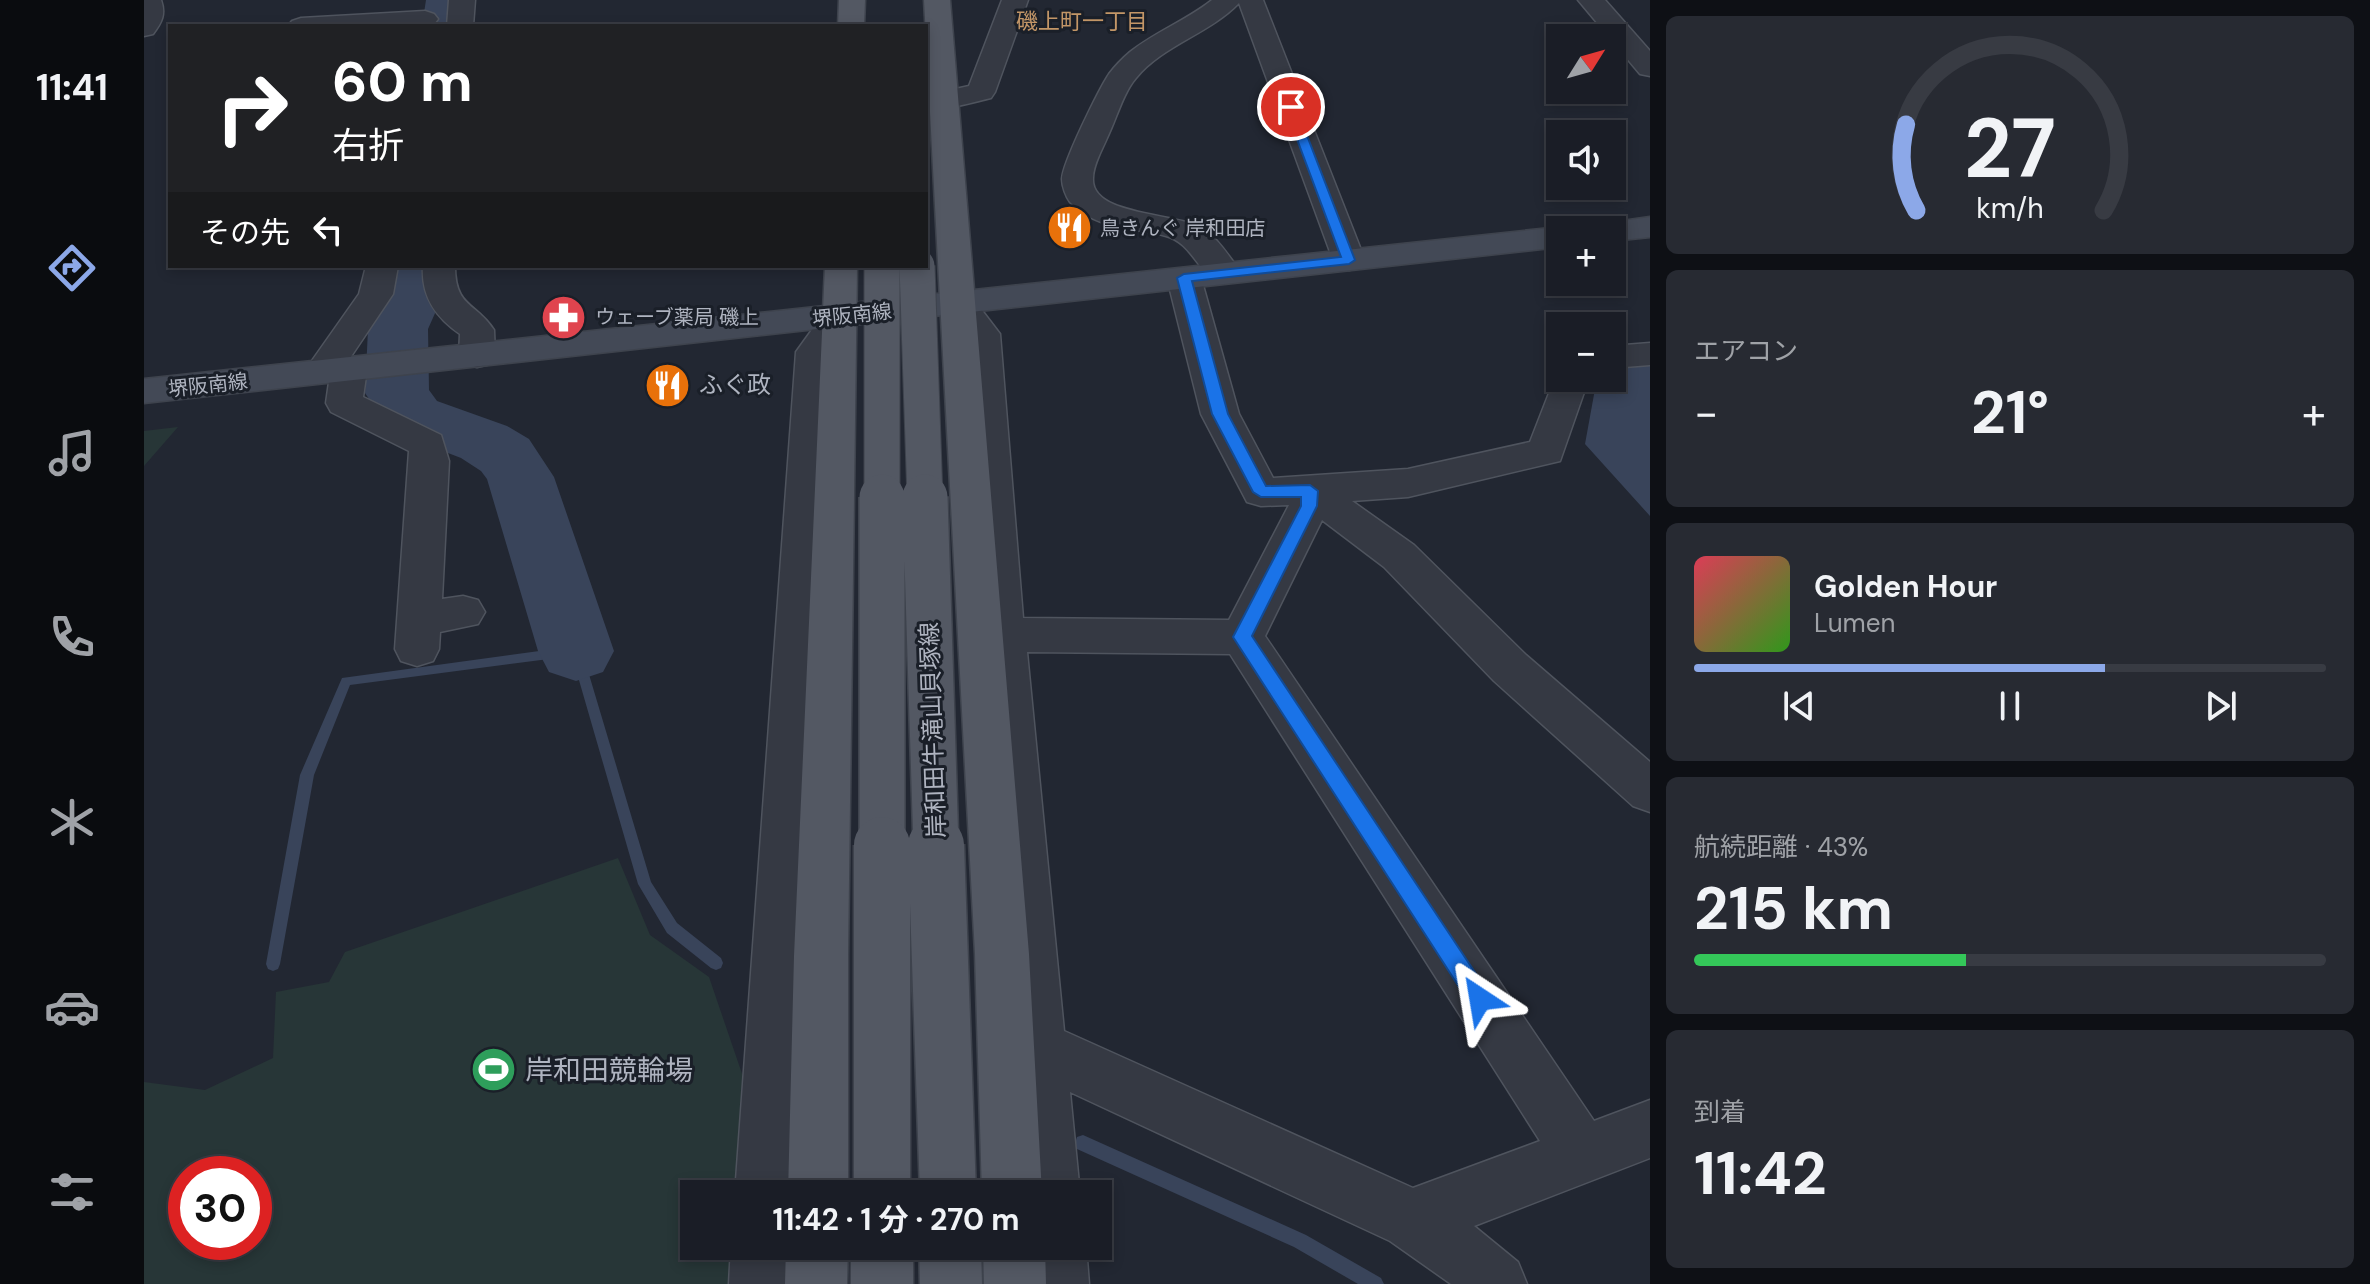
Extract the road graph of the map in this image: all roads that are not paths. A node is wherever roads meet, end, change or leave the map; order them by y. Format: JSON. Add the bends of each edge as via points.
{"nodes":[{"id":1,"x":148,"y":0,"type":"edge"},
{"id":2,"x":462,"y":0,"type":"edge"},
{"id":3,"x":852,"y":0,"type":"edge"},
{"id":4,"x":937,"y":0,"type":"edge"},
{"id":5,"x":1015,"y":0,"type":"edge"},
{"id":6,"x":1228,"y":0,"type":"edge"},
{"id":7,"x":1250,"y":0,"type":"edge"},
{"id":8,"x":1591,"y":0,"type":"edge"},
{"id":9,"x":425,"y":15,"type":"edge"},
{"id":10,"x":324,"y":24,"type":"edge"},
{"id":11,"x":460,"y":24,"type":"edge"},
{"id":12,"x":851,"y":24,"type":"edge"},
{"id":13,"x":144,"y":28,"type":"edge"},
{"id":14,"x":1650,"y":68,"type":"edge"},
{"id":15,"x":943,"y":100,"type":"junction"},
{"id":16,"x":1650,"y":227,"type":"edge"},
{"id":17,"x":1626,"y":230,"type":"edge"},
{"id":18,"x":1546,"y":239,"type":"edge"},
{"id":19,"x":1349,"y":260,"type":"junction"},
{"id":20,"x":382,"y":268,"type":"edge"},
{"id":21,"x":439,"y":268,"type":"edge"},
{"id":22,"x":841,"y":268,"type":"edge"},
{"id":23,"x":882,"y":268,"type":"edge"},
{"id":24,"x":917,"y":268,"type":"edge"},
{"id":25,"x":1225,"y":274,"type":"junction"},
{"id":26,"x":1184,"y":278,"type":"junction"},
{"id":27,"x":959,"y":303,"type":"junction"},
{"id":28,"x":839,"y":316,"type":"junction"},
{"id":29,"x":1650,"y":354,"type":"edge"},
{"id":30,"x":1626,"y":356,"type":"edge"},
{"id":31,"x":468,"y":357,"type":"junction"},
{"id":32,"x":346,"y":370,"type":"junction"},
{"id":33,"x":144,"y":391,"type":"edge"},
{"id":34,"x":1566,"y":392,"type":"edge"},
{"id":35,"x":1310,"y":491,"type":"junction"},
{"id":36,"x":463,"y":612,"type":"dead end"},
{"id":37,"x":1003,"y":635,"type":"junction"},
{"id":38,"x":1242,"y":637,"type":"junction"},
{"id":39,"x":1650,"y":791,"type":"edge"},
{"id":40,"x":1038,"y":1048,"type":"junction"},
{"id":41,"x":1650,"y":1129,"type":"edge"},
{"id":42,"x":1582,"y":1154,"type":"junction"},
{"id":43,"x":766,"y":1180,"type":"edge"},
{"id":44,"x":818,"y":1180,"type":"edge"},
{"id":45,"x":882,"y":1180,"type":"edge"},
{"id":46,"x":948,"y":1180,"type":"edge"},
{"id":47,"x":1011,"y":1180,"type":"edge"},
{"id":48,"x":1049,"y":1180,"type":"edge"},
{"id":49,"x":1412,"y":1219,"type":"junction"},
{"id":50,"x":761,"y":1260,"type":"edge"},
{"id":51,"x":817,"y":1260,"type":"edge"},
{"id":52,"x":882,"y":1260,"type":"edge"},
{"id":53,"x":950,"y":1260,"type":"edge"},
{"id":54,"x":1014,"y":1260,"type":"edge"},
{"id":55,"x":1056,"y":1260,"type":"edge"},
{"id":56,"x":760,"y":1284,"type":"edge"},
{"id":57,"x":816,"y":1284,"type":"edge"},
{"id":58,"x":882,"y":1284,"type":"edge"},
{"id":59,"x":951,"y":1284,"type":"edge"},
{"id":60,"x":1015,"y":1284,"type":"edge"},
{"id":61,"x":1058,"y":1284,"type":"edge"},
{"id":62,"x":1496,"y":1284,"type":"edge"}],
"edges":[{"from":1,"to":13,"type":"street","via":[[153,12]]},
{"from":2,"to":11,"type":"street"},
{"from":3,"to":12,"type":"main road"},
{"from":4,"to":15,"type":"main road"},
{"from":5,"to":15,"type":"street","via":[[981,92]]},
{"from":6,"to":25,"type":"street","via":[[1141,57],[1121,77],[1077,180],[1082,196],[1102,211],[1177,228],[1196,238]]},
{"from":7,"to":19,"type":"street"},
{"from":8,"to":14,"type":"street"},
{"from":9,"to":10,"type":"street"},
{"from":15,"to":27,"type":"main road"},
{"from":16,"to":17,"type":"main road"},
{"from":18,"to":19,"type":"main road","name":"堺阪南線"},
{"from":19,"to":25,"type":"main road","name":"堺阪南線"},
{"from":20,"to":32,"type":"street"},
{"from":21,"to":31,"type":"street","via":[[443,302],[477,330]]},
{"from":22,"to":28,"type":"main road"},
{"from":23,"to":45,"type":"main road","name":"岸和田牛滝山貝塚線","bridge":true},
{"from":24,"to":46,"type":"main road","name":"岸和田牛滝山貝塚線","bridge":true},
{"from":25,"to":26,"type":"main road","name":"堺阪南線"},
{"from":26,"to":27,"type":"main road","name":"堺阪南線"},
{"from":26,"to":35,"type":"street","via":[[1220,414],[1261,492]]},
{"from":27,"to":28,"type":"main road","name":"堺阪南線"},
{"from":27,"to":37,"type":"street","via":[[983,334]]},
{"from":27,"to":47,"type":"main road","via":[[1002,954]]},
{"from":28,"to":31,"type":"main road","name":"堺阪南線"},
{"from":28,"to":43,"type":"street","via":[[814,352]]},
{"from":28,"to":44,"type":"main road"},
{"from":29,"to":30,"type":"street"},
{"from":31,"to":32,"type":"main road","name":"堺阪南線"},
{"from":32,"to":33,"type":"main road","name":"堺阪南線"},
{"from":32,"to":36,"type":"street","via":[[344,403],[427,444],[445,507],[418,634]]},
{"from":34,"to":35,"type":"street","via":[[1546,452],[1408,483]]},
{"from":35,"to":38,"type":"street","via":[[1309,506]]},
{"from":35,"to":39,"type":"street","via":[[1399,556],[1510,668]]},
{"from":37,"to":38,"type":"street"},
{"from":37,"to":40,"type":"street"},
{"from":38,"to":42,"type":"street"},
{"from":40,"to":48,"type":"street"},
{"from":40,"to":49,"type":"street"},
{"from":41,"to":42,"type":"street"},
{"from":42,"to":49,"type":"street"},
{"from":49,"to":62,"type":"street"},
{"from":50,"to":56,"type":"street"},
{"from":51,"to":57,"type":"main road"},
{"from":52,"to":58,"type":"main road"},
{"from":53,"to":59,"type":"main road"},
{"from":54,"to":60,"type":"main road"},
{"from":55,"to":61,"type":"street"}]}
